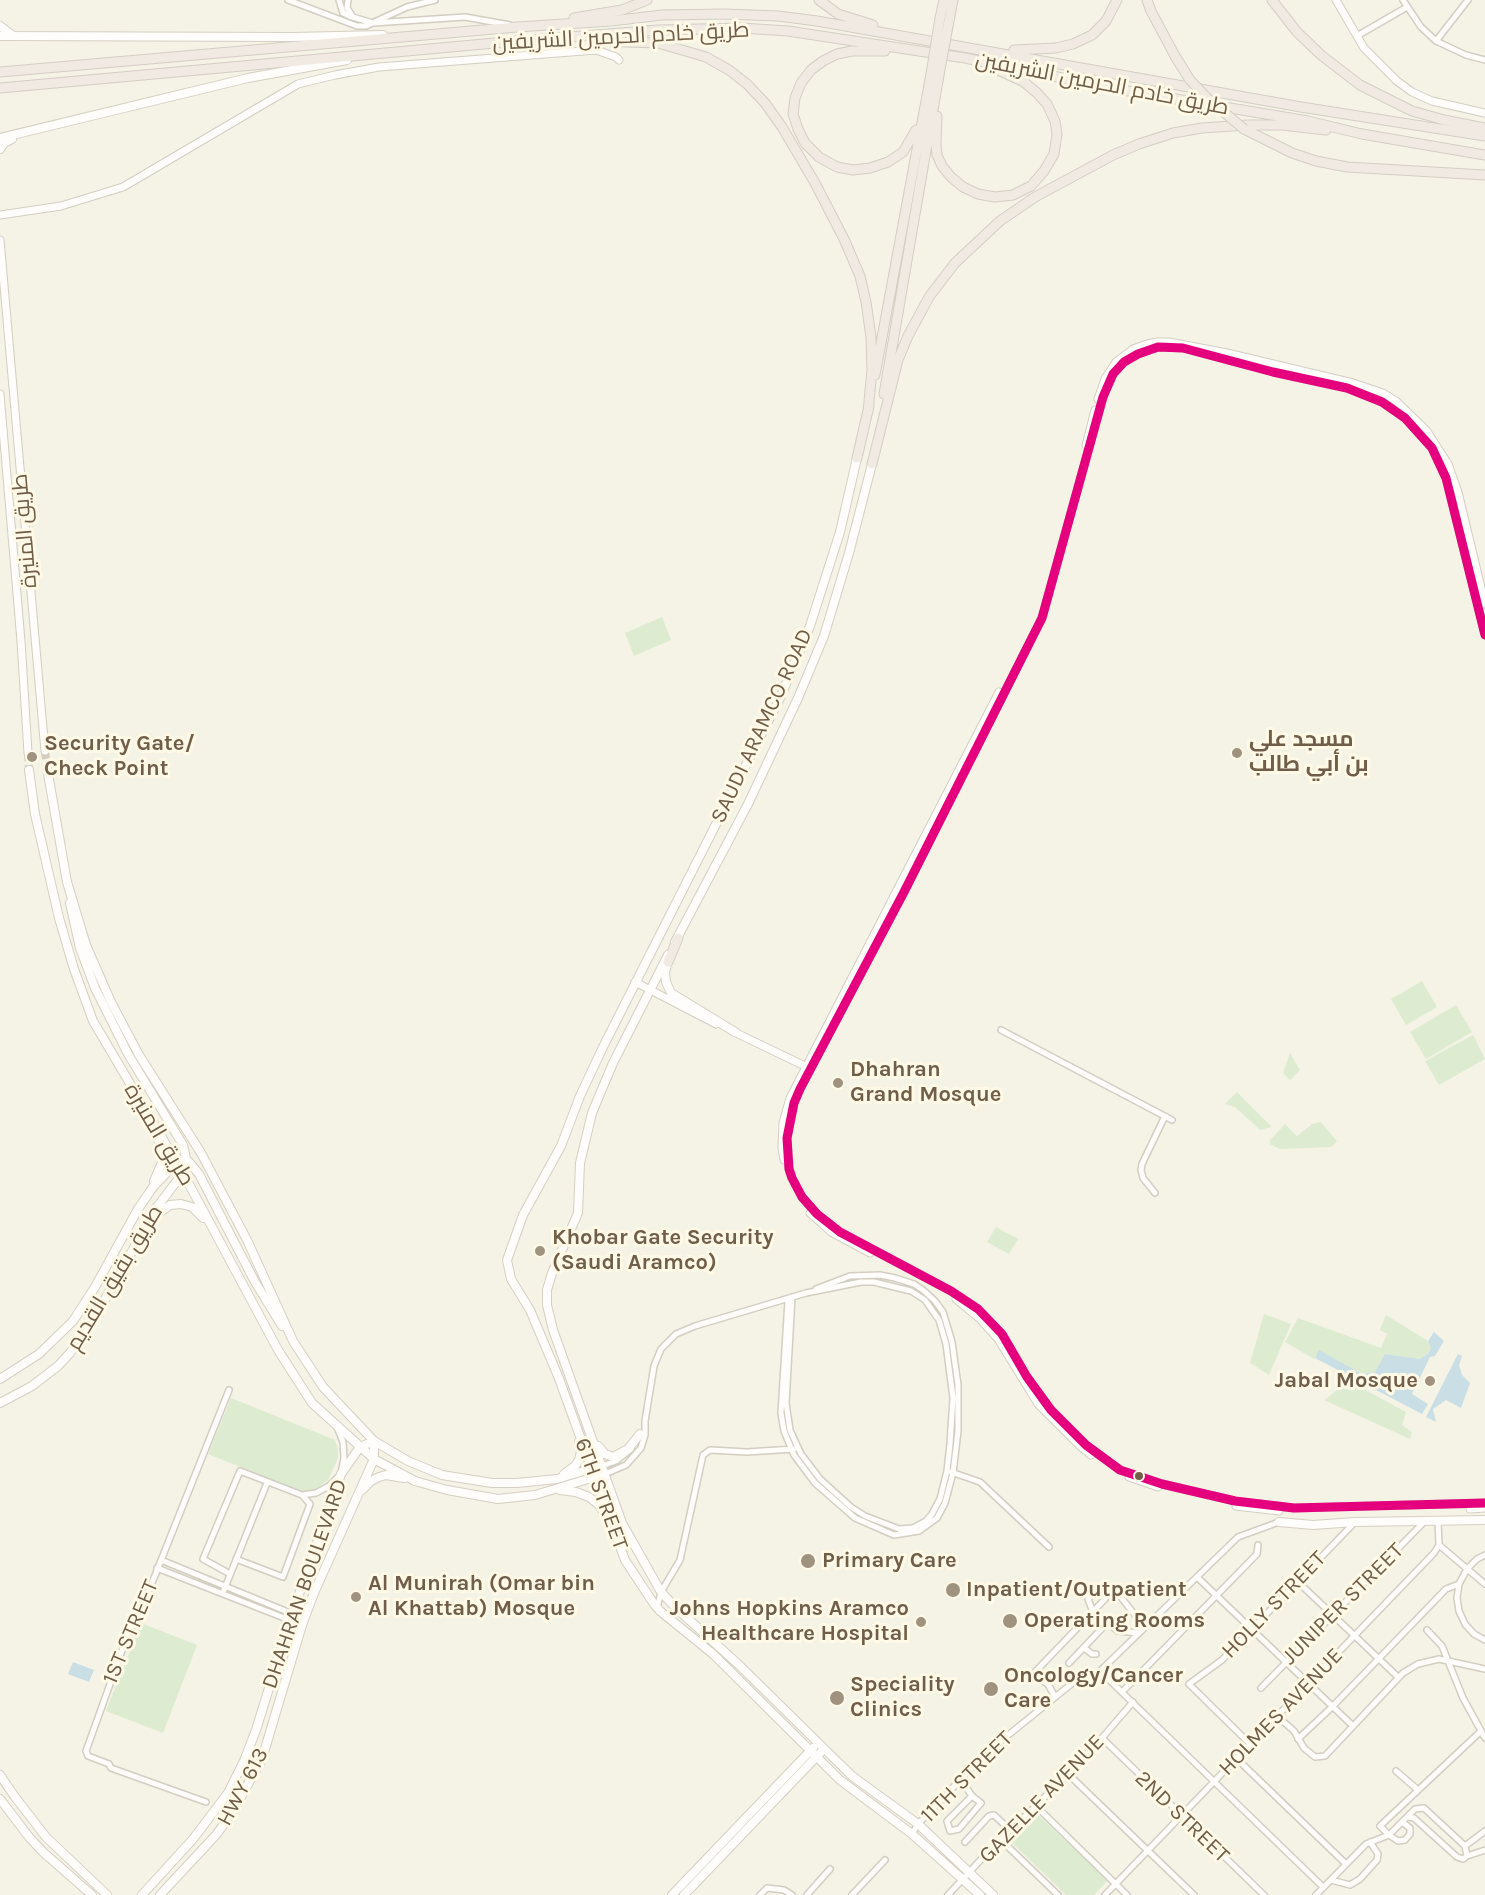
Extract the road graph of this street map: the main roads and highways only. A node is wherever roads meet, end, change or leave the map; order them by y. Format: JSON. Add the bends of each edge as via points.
{"nodes":[{"id":1,"x":647,"y":0,"type":"edge"},
{"id":2,"x":819,"y":0,"type":"edge"},
{"id":3,"x":944,"y":0,"type":"edge"},
{"id":4,"x":953,"y":0,"type":"edge"},
{"id":5,"x":1117,"y":0,"type":"edge"},
{"id":6,"x":1147,"y":0,"type":"edge"},
{"id":7,"x":1272,"y":0,"type":"edge"},
{"id":8,"x":944,"y":20,"type":"junction"},
{"id":9,"x":0,"y":26,"type":"edge"},
{"id":10,"x":517,"y":27,"type":"junction"},
{"id":11,"x":474,"y":31,"type":"junction"},
{"id":12,"x":0,"y":36,"type":"edge"},
{"id":13,"x":13,"y":36,"type":"junction"},
{"id":14,"x":910,"y":36,"type":"junction"},
{"id":15,"x":547,"y":39,"type":"junction"},
{"id":16,"x":987,"y":50,"type":"junction"},
{"id":17,"x":912,"y":51,"type":"junction"},
{"id":18,"x":379,"y":54,"type":"junction"},
{"id":19,"x":964,"y":58,"type":"junction"},
{"id":20,"x":0,"y":72,"type":"edge"},
{"id":21,"x":935,"y":74,"type":"junction"},
{"id":22,"x":0,"y":88,"type":"edge"},
{"id":23,"x":927,"y":91,"type":"junction"},
{"id":24,"x":1485,"y":128,"type":"edge"},
{"id":25,"x":29,"y":132,"type":"junction"},
{"id":26,"x":1362,"y":134,"type":"junction"},
{"id":27,"x":1485,"y":136,"type":"edge"},
{"id":28,"x":0,"y":138,"type":"edge"},
{"id":29,"x":0,"y":149,"type":"edge"},
{"id":30,"x":1485,"y":154,"type":"edge"},
{"id":31,"x":1485,"y":175,"type":"edge"},
{"id":32,"x":868,"y":412,"type":"junction"},
{"id":33,"x":858,"y":458,"type":"joint"},
{"id":34,"x":872,"y":464,"type":"junction"},
{"id":35,"x":47,"y":768,"type":"tunnel mouth"},
{"id":36,"x":29,"y":770,"type":"tunnel mouth"},
{"id":37,"x":67,"y":882,"type":"junction"},
{"id":38,"x":678,"y":938,"type":"junction"},
{"id":39,"x":668,"y":962,"type":"joint"},
{"id":40,"x":635,"y":982,"type":"joint"},
{"id":41,"x":650,"y":989,"type":"joint"},
{"id":42,"x":735,"y":1032,"type":"road end"},
{"id":43,"x":152,"y":1121,"type":"junction"},
{"id":44,"x":176,"y":1161,"type":"junction"},
{"id":45,"x":187,"y":1161,"type":"junction"},
{"id":46,"x":183,"y":1173,"type":"junction"},
{"id":47,"x":138,"y":1209,"type":"junction"},
{"id":48,"x":146,"y":1226,"type":"junction"},
{"id":49,"x":211,"y":1226,"type":"junction"},
{"id":50,"x":293,"y":1341,"type":"junction"},
{"id":51,"x":0,"y":1379,"type":"edge"},
{"id":52,"x":0,"y":1403,"type":"edge"},
{"id":53,"x":576,"y":1423,"type":"junction"},
{"id":54,"x":640,"y":1434,"type":"road end"},
{"id":55,"x":592,"y":1438,"type":"junction"},
{"id":56,"x":375,"y":1441,"type":"junction"},
{"id":57,"x":360,"y":1447,"type":"junction"},
{"id":58,"x":374,"y":1459,"type":"junction"},
{"id":59,"x":592,"y":1468,"type":"junction"},
{"id":60,"x":604,"y":1470,"type":"junction"},
{"id":61,"x":595,"y":1477,"type":"junction"},
{"id":62,"x":557,"y":1479,"type":"junction"},
{"id":63,"x":415,"y":1481,"type":"junction"},
{"id":64,"x":559,"y":1489,"type":"junction"},
{"id":65,"x":358,"y":1493,"type":"junction"},
{"id":66,"x":1485,"y":1520,"type":"edge"},
{"id":67,"x":1279,"y":1522,"type":"road end"},
{"id":68,"x":614,"y":1527,"type":"junction"},
{"id":69,"x":821,"y":1746,"type":"junction"},
{"id":70,"x":814,"y":1754,"type":"junction"},
{"id":71,"x":0,"y":1774,"type":"edge"},
{"id":72,"x":0,"y":1799,"type":"edge"},
{"id":73,"x":81,"y":1885,"type":"junction"},
{"id":74,"x":152,"y":1885,"type":"junction"},
{"id":75,"x":88,"y":1895,"type":"edge"},
{"id":76,"x":92,"y":1895,"type":"edge"},
{"id":77,"x":108,"y":1895,"type":"edge"},
{"id":78,"x":135,"y":1895,"type":"edge"},
{"id":79,"x":142,"y":1895,"type":"edge"},
{"id":80,"x":160,"y":1895,"type":"edge"},
{"id":81,"x":672,"y":1895,"type":"edge"},
{"id":82,"x":684,"y":1895,"type":"edge"},
{"id":83,"x":980,"y":1895,"type":"edge"},
{"id":84,"x":993,"y":1895,"type":"edge"}],
"edges":[{"from":1,"to":10,"type":"highway","via":[[622,10]]},
{"from":2,"to":14,"type":"highway","via":[[838,14]]},
{"from":3,"to":8,"type":"highway"},
{"from":4,"to":8,"type":"highway"},
{"from":5,"to":16,"type":"highway","via":[[1106,21],[1073,44],[1035,50]]},
{"from":6,"to":31,"type":"highway","bridge":true,"via":[[1191,80],[1244,129],[1292,153],[1347,167]]},
{"from":7,"to":24,"type":"highway","via":[[1321,56],[1360,85],[1412,111]]},
{"from":8,"to":21,"type":"highway","bridge":true},
{"from":9,"to":13,"type":"main road"},
{"from":10,"to":11,"type":"highway","name":"طريق خادم الحرمين الشريفين"},
{"from":10,"to":14,"type":"highway","name":"طريق خادم الحرمين الشريفين","via":[[724,14],[797,19]]},
{"from":11,"to":13,"type":"main road","via":[[312,37]]},
{"from":11,"to":20,"type":"highway","name":"طريق خادم الحرمين الشريفين"},
{"from":12,"to":13,"type":"main road"},
{"from":14,"to":16,"type":"highway","name":"طريق خادم الحرمين الشريفين"},
{"from":15,"to":17,"type":"highway","name":"طريق خادم الحرمين الشريفين","via":[[741,28],[788,31]]},
{"from":15,"to":18,"type":"highway","name":"طريق خادم الحرمين الشريفين"},
{"from":15,"to":32,"type":"highway","via":[[658,43],[685,50],[729,70],[765,103],[815,183],[860,276],[871,337]]},
{"from":16,"to":27,"type":"highway","name":"طريق خادم الحرمين الشريفين"},
{"from":17,"to":19,"type":"highway","name":"طريق خادم الحرمين الشريفين"},
{"from":17,"to":23,"type":"highway","via":[[852,51],[823,60],[801,82],[795,98],[798,129],[819,157],[837,167],[870,168],[888,162],[912,141]]},
{"from":18,"to":22,"type":"highway","name":"طريق خادم الحرمين الشريفين"},
{"from":18,"to":25,"type":"main road","via":[[248,78]]},
{"from":19,"to":21,"type":"highway","via":[[1024,82],[1047,104],[1057,134],[1054,154],[1031,186],[1013,195],[995,197],[978,194],[951,177],[942,166],[936,144]]},
{"from":19,"to":26,"type":"highway","name":"طريق خادم الحرمين الشريفين"},
{"from":21,"to":23,"type":"highway"},
{"from":21,"to":34,"type":"highway"},
{"from":23,"to":32,"type":"highway"},
{"from":25,"to":28,"type":"main road"},
{"from":25,"to":29,"type":"main road","via":[[10,139]]},
{"from":26,"to":30,"type":"highway","name":"طريق خادم الحرمين الشريفين"},
{"from":26,"to":34,"type":"highway","via":[[1282,125],[1173,133],[1113,155],[1035,197],[973,245],[929,297],[898,360]]},
{"from":32,"to":33,"type":"highway"},
{"from":33,"to":40,"type":"main road","name":"SAUDI ARAMCO ROAD","via":[[840,532],[810,626],[780,698]]},
{"from":34,"to":38,"type":"main road","name":"SAUDI ARAMCO ROAD","via":[[824,636],[748,804]]},
{"from":35,"to":37,"type":"main road","name":"طريق المنيرة"},
{"from":36,"to":43,"type":"main road","name":"طريق المنيرة","via":[[35,814],[74,969],[93,1021]]},
{"from":37,"to":45,"type":"main road","via":[[73,920],[95,988],[128,1054],[183,1145]]},
{"from":37,"to":50,"type":"main road","name":"طريق المنيرة","via":[[111,1002],[139,1055],[201,1153],[247,1240]]},
{"from":38,"to":39,"type":"highway"},
{"from":38,"to":41,"type":"main road","name":"SAUDI ARAMCO ROAD"},
{"from":39,"to":42,"type":"main road","via":[[665,973],[671,993]]},
{"from":40,"to":53,"type":"main road","name":"6TH STREET","via":[[580,1096],[561,1146],[523,1215],[507,1260]]},
{"from":41,"to":55,"type":"main road","name":"6TH STREET","via":[[592,1113],[580,1163],[578,1213],[547,1290],[553,1330]]},
{"from":43,"to":44,"type":"main road","name":"طريق المنيرة"},
{"from":43,"to":47,"type":"main road","via":[[163,1160]]},
{"from":44,"to":45,"type":"main road"},
{"from":44,"to":46,"type":"main road","name":"طريق المنيرة"},
{"from":44,"to":47,"type":"main road","name":"طريق بقيق القديم"},
{"from":45,"to":46,"type":"main road","name":"طريق بقيق القديم"},
{"from":45,"to":50,"type":"main road","via":[[199,1174],[255,1282]]},
{"from":46,"to":48,"type":"main road","name":"طريق بقيق القديم"},
{"from":46,"to":49,"type":"main road","name":"طريق المنيرة"},
{"from":47,"to":51,"type":"main road","name":"طريق بقيق القديم","via":[[73,1321],[39,1354]]},
{"from":48,"to":49,"type":"main road","via":[[161,1210],[175,1204],[192,1207]]},
{"from":48,"to":52,"type":"main road","name":"طريق بقيق القديم","via":[[100,1311],[70,1353],[32,1386]]},
{"from":49,"to":57,"type":"main road","name":"طريق المنيرة","via":[[278,1350],[312,1403]]},
{"from":50,"to":56,"type":"main road","name":"طريق المنيرة","via":[[323,1387]]},
{"from":53,"to":59,"type":"main road","name":"6TH STREET"},
{"from":53,"to":62,"type":"main road","via":[[580,1456],[575,1466]]},
{"from":54,"to":55,"type":"main road","via":[[628,1449],[613,1456],[602,1451]]},
{"from":55,"to":60,"type":"main road","name":"6TH STREET"},
{"from":56,"to":57,"type":"main road"},
{"from":56,"to":58,"type":"main road","name":"HWY 613"},
{"from":56,"to":62,"type":"main road","via":[[442,1475],[492,1483]]},
{"from":57,"to":58,"type":"main road","name":"طريق المنيرة"},
{"from":57,"to":74,"type":"main road","name":"DHAHRAN BOULEVARD","via":[[341,1474],[244,1761],[228,1793]]},
{"from":58,"to":63,"type":"main road"},
{"from":58,"to":65,"type":"main road","name":"HWY 613"},
{"from":59,"to":60,"type":"main road"},
{"from":59,"to":61,"type":"main road","name":"6TH STREET"},
{"from":59,"to":62,"type":"main road"},
{"from":60,"to":61,"type":"main road"},
{"from":60,"to":69,"type":"main road","name":"6TH STREET","via":[[622,1524],[661,1592]]},
{"from":61,"to":64,"type":"main road"},
{"from":61,"to":68,"type":"main road","name":"6TH STREET"},
{"from":63,"to":64,"type":"main road","via":[[498,1499]]},
{"from":63,"to":65,"type":"main road","via":[[386,1475],[371,1481]]},
{"from":64,"to":68,"type":"main road","via":[[594,1501]]},
{"from":65,"to":80,"type":"main road","name":"HWY 613","via":[[304,1622],[262,1759],[216,1835]]},
{"from":66,"to":67,"type":"main road","via":[[1313,1525]]},
{"from":68,"to":70,"type":"main road","name":"6TH STREET","via":[[625,1560],[657,1608],[713,1654]]},
{"from":69,"to":70,"type":"main road"},
{"from":69,"to":84,"type":"main road","name":"6TH STREET","via":[[852,1776],[918,1824]]},
{"from":70,"to":81,"type":"main road"},
{"from":70,"to":82,"type":"main road"},
{"from":70,"to":83,"type":"main road","name":"6TH STREET"},
{"from":71,"to":77,"type":"main road","via":[[46,1837]]},
{"from":72,"to":73,"type":"main road","via":[[36,1845]]},
{"from":73,"to":75,"type":"main road"},
{"from":73,"to":76,"type":"main road"},
{"from":74,"to":78,"type":"main road"},
{"from":74,"to":79,"type":"main road","name":"DHAHRAN BOULEVARD"}]}
